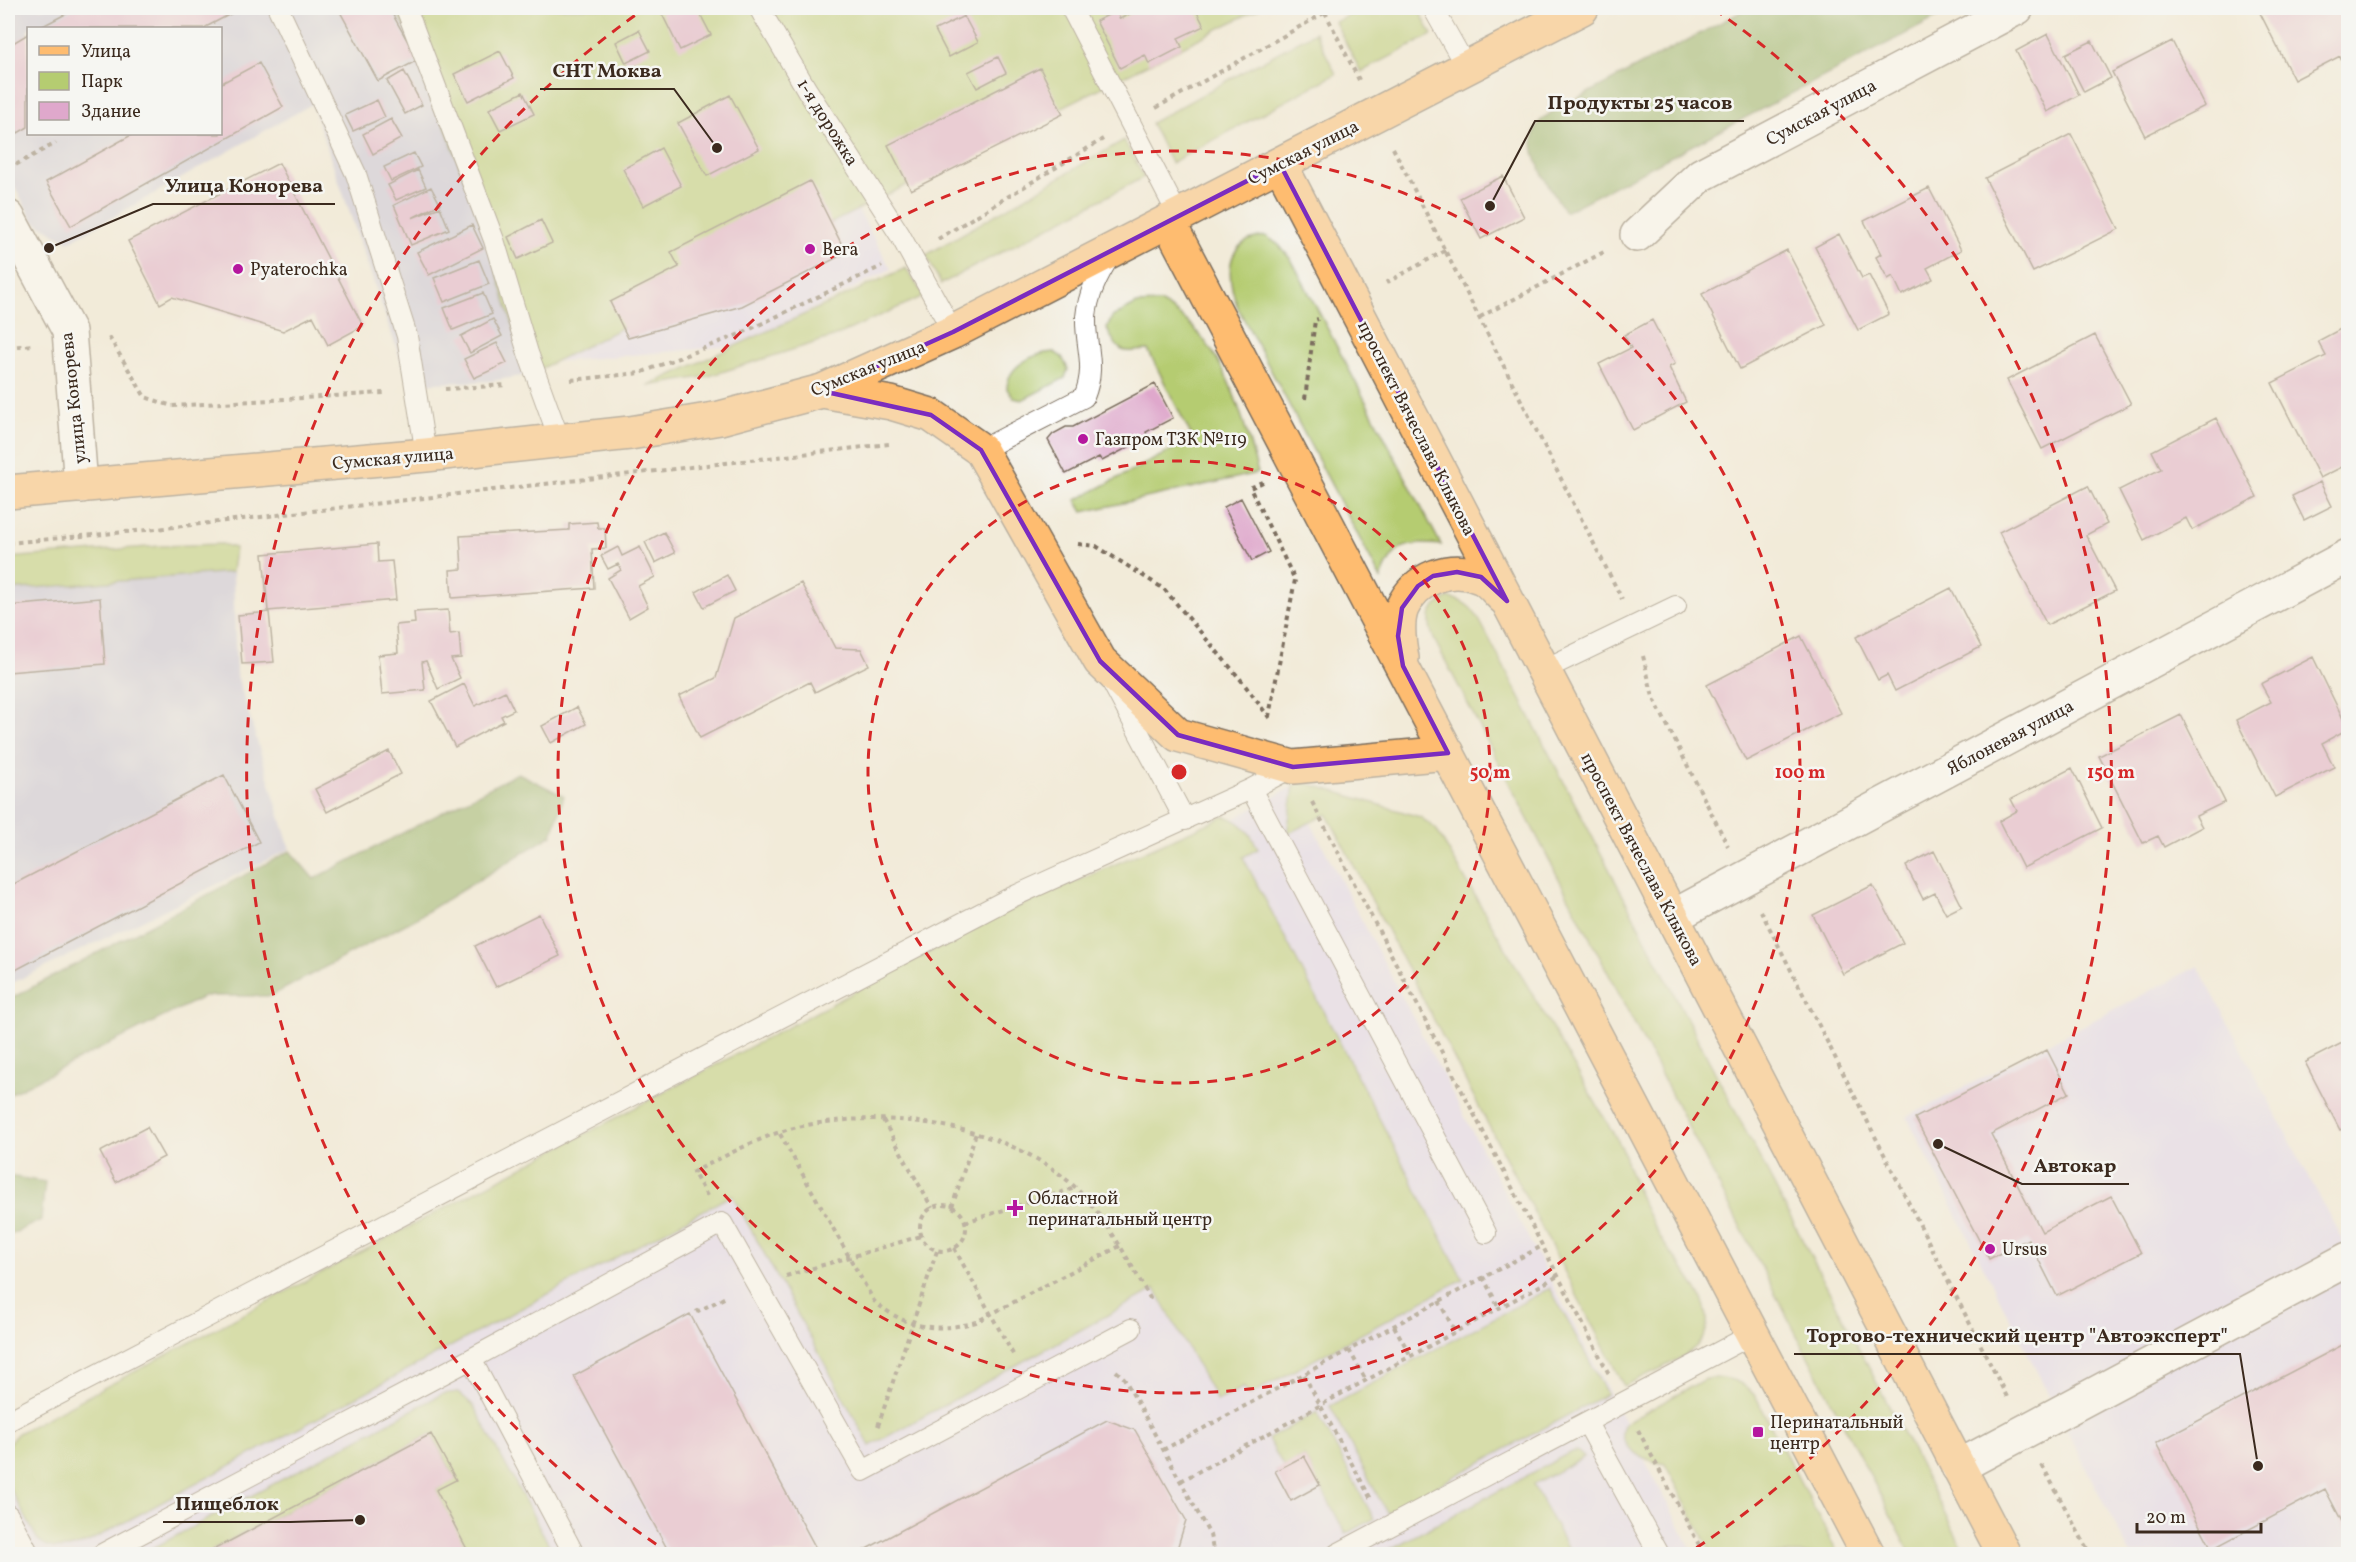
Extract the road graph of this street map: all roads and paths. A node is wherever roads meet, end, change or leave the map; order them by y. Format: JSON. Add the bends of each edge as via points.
{"nodes":[{"id":1,"x":278,"y":8,"type":"edge"},
{"id":2,"x":406,"y":8,"type":"edge"},
{"id":3,"x":759,"y":8,"type":"edge"},
{"id":4,"x":1071,"y":8,"type":"edge"},
{"id":5,"x":1433,"y":8,"type":"edge"},
{"id":6,"x":1582,"y":8,"type":"edge"},
{"id":7,"x":2017,"y":8,"type":"edge"},
{"id":8,"x":1324,"y":12,"type":"dead end"},
{"id":9,"x":1466,"y":67,"type":"junction"},
{"id":10,"x":1376,"y":114,"type":"junction"},
{"id":11,"x":56,"y":143,"type":"dead end"},
{"id":12,"x":1280,"y":164,"type":"junction"},
{"id":13,"x":8,"y":169,"type":"edge"},
{"id":14,"x":8,"y":217,"type":"edge"},
{"id":15,"x":1173,"y":218,"type":"junction"},
{"id":16,"x":961,"y":227,"type":"dead end"},
{"id":17,"x":1637,"y":235,"type":"joint"},
{"id":18,"x":1114,"y":249,"type":"junction"},
{"id":19,"x":910,"y":252,"type":"junction"},
{"id":20,"x":1480,"y":317,"type":"junction"},
{"id":21,"x":953,"y":332,"type":"junction"},
{"id":22,"x":40,"y":344,"type":"dead end"},
{"id":23,"x":8,"y":347,"type":"edge"},
{"id":24,"x":539,"y":383,"type":"junction"},
{"id":25,"x":418,"y":391,"type":"junction"},
{"id":26,"x":822,"y":391,"type":"junction"},
{"id":27,"x":172,"y":406,"type":"dead end"},
{"id":28,"x":560,"y":441,"type":"junction"},
{"id":29,"x":895,"y":445,"type":"dead end"},
{"id":30,"x":981,"y":450,"type":"junction"},
{"id":31,"x":426,"y":455,"type":"junction"},
{"id":32,"x":81,"y":486,"type":"junction"},
{"id":33,"x":8,"y":492,"type":"edge"},
{"id":34,"x":1030,"y":539,"type":"junction"},
{"id":35,"x":8,"y":543,"type":"edge"},
{"id":36,"x":2349,"y":556,"type":"edge"},
{"id":37,"x":1507,"y":601,"type":"junction"},
{"id":38,"x":1676,"y":606,"type":"dead end"},
{"id":39,"x":1636,"y":626,"type":"junction"},
{"id":40,"x":1100,"y":661,"type":"junction"},
{"id":41,"x":1403,"y":666,"type":"junction"},
{"id":42,"x":1543,"y":669,"type":"junction"},
{"id":43,"x":1448,"y":753,"type":"junction"},
{"id":44,"x":1293,"y":767,"type":"junction"},
{"id":45,"x":1251,"y":789,"type":"junction"},
{"id":46,"x":1185,"y":820,"type":"junction"},
{"id":47,"x":1745,"y":879,"type":"junction"},
{"id":48,"x":1672,"y":917,"type":"junction"},
{"id":49,"x":883,"y":1120,"type":"junction"},
{"id":50,"x":976,"y":1133,"type":"junction"},
{"id":51,"x":780,"y":1134,"type":"junction"},
{"id":52,"x":1076,"y":1188,"type":"junction"},
{"id":53,"x":952,"y":1207,"type":"junction"},
{"id":54,"x":932,"y":1208,"type":"junction"},
{"id":55,"x":965,"y":1222,"type":"junction"},
{"id":56,"x":722,"y":1223,"type":"junction"},
{"id":57,"x":1486,"y":1233,"type":"dead end"},
{"id":58,"x":921,"y":1236,"type":"junction"},
{"id":59,"x":1120,"y":1246,"type":"junction"},
{"id":60,"x":1542,"y":1246,"type":"junction"},
{"id":61,"x":954,"y":1248,"type":"junction"},
{"id":62,"x":937,"y":1251,"type":"junction"},
{"id":63,"x":847,"y":1258,"type":"junction"},
{"id":64,"x":2349,"y":1259,"type":"edge"},
{"id":65,"x":1558,"y":1276,"type":"junction"},
{"id":66,"x":1483,"y":1277,"type":"junction"},
{"id":67,"x":757,"y":1285,"type":"junction"},
{"id":68,"x":1150,"y":1298,"type":"dead end"},
{"id":69,"x":1439,"y":1301,"type":"junction"},
{"id":70,"x":1499,"y":1308,"type":"junction"},
{"id":71,"x":696,"y":1312,"type":"dead end"},
{"id":72,"x":991,"y":1315,"type":"junction"},
{"id":73,"x":912,"y":1326,"type":"junction"},
{"id":74,"x":1394,"y":1326,"type":"junction"},
{"id":75,"x":1131,"y":1329,"type":"dead end"},
{"id":76,"x":1455,"y":1332,"type":"junction"},
{"id":77,"x":1753,"y":1334,"type":"junction"},
{"id":78,"x":1349,"y":1350,"type":"junction"},
{"id":79,"x":1411,"y":1356,"type":"junction"},
{"id":80,"x":471,"y":1359,"type":"junction"},
{"id":81,"x":1107,"y":1369,"type":"dead end"},
{"id":82,"x":1304,"y":1375,"type":"junction"},
{"id":83,"x":1366,"y":1380,"type":"junction"},
{"id":84,"x":1029,"y":1382,"type":"junction"},
{"id":85,"x":1624,"y":1403,"type":"junction"},
{"id":86,"x":1320,"y":1405,"type":"junction"},
{"id":87,"x":8,"y":1421,"type":"edge"},
{"id":88,"x":1587,"y":1423,"type":"junction"},
{"id":89,"x":2024,"y":1430,"type":"junction"},
{"id":90,"x":1163,"y":1450,"type":"junction"},
{"id":91,"x":1958,"y":1467,"type":"junction"},
{"id":92,"x":863,"y":1471,"type":"junction"},
{"id":93,"x":1181,"y":1481,"type":"junction"},
{"id":94,"x":8,"y":1515,"type":"edge"},
{"id":95,"x":1387,"y":1529,"type":"junction"},
{"id":96,"x":29,"y":1554,"type":"edge"},
{"id":97,"x":102,"y":1554,"type":"edge"},
{"id":98,"x":574,"y":1554,"type":"edge"},
{"id":99,"x":1214,"y":1554,"type":"edge"},
{"id":100,"x":1337,"y":1554,"type":"edge"},
{"id":101,"x":1659,"y":1554,"type":"edge"},
{"id":102,"x":1704,"y":1554,"type":"edge"},
{"id":103,"x":1868,"y":1554,"type":"edge"},
{"id":104,"x":2004,"y":1554,"type":"edge"},
{"id":105,"x":2090,"y":1554,"type":"edge"}],
"edges":[{"from":1,"to":25,"type":"lane","via":[[356,174],[407,336]]},
{"from":2,"to":24,"type":"lane","via":[[494,240]]},
{"from":3,"to":19,"type":"lane","name":"1-я дорожка"},
{"from":4,"to":15,"type":"lane"},
{"from":5,"to":9,"type":"lane"},
{"from":6,"to":9,"type":"main road","name":"Сумская улица"},
{"from":7,"to":17,"type":"street","name":"Сумская улица","via":[[1701,175]]},
{"from":8,"to":10,"type":"path"},
{"from":9,"to":10,"type":"main road","name":"Сумская улица"},
{"from":10,"to":12,"type":"main road","name":"Сумская улица"},
{"from":10,"to":20,"type":"path"},
{"from":11,"to":13,"type":"path"},
{"from":12,"to":15,"type":"main road","name":"Сумская улица"},
{"from":12,"to":37,"type":"main road","name":"проспект Вячеслава Клыкова"},
{"from":14,"to":32,"type":"street","name":"улица Конорева","via":[[69,331]]},
{"from":15,"to":18,"type":"main road","name":"Сумская улица"},
{"from":15,"to":41,"type":"main road"},
{"from":16,"to":19,"type":"path"},
{"from":17,"to":20,"type":"path"},
{"from":18,"to":21,"type":"main road","name":"Сумская улица"},
{"from":18,"to":30,"type":"lane","via":[[1094,280],[1086,316],[1091,379],[1084,397]]},
{"from":19,"to":21,"type":"lane","name":"1-я дорожка"},
{"from":19,"to":24,"type":"path","via":[[740,334],[640,373]]},
{"from":20,"to":39,"type":"path"},
{"from":21,"to":26,"type":"main road","name":"Сумская улица"},
{"from":22,"to":23,"type":"path"},
{"from":24,"to":25,"type":"path"},
{"from":24,"to":28,"type":"lane"},
{"from":25,"to":27,"type":"path"},
{"from":25,"to":31,"type":"lane"},
{"from":26,"to":28,"type":"main road","name":"Сумская улица","via":[[720,418]]},
{"from":26,"to":30,"type":"main road","via":[[891,403],[931,415]]},
{"from":28,"to":31,"type":"main road","name":"Сумская улица"},
{"from":29,"to":35,"type":"path","via":[[846,447],[157,529]]},
{"from":30,"to":34,"type":"main road"},
{"from":31,"to":32,"type":"main road","name":"Сумская улица"},
{"from":32,"to":33,"type":"main road","name":"Сумская улица"},
{"from":34,"to":40,"type":"main road"},
{"from":34,"to":44,"type":"path","via":[[1096,546],[1164,589],[1269,716]]},
{"from":36,"to":47,"type":"street","name":"Яблоневая улица"},
{"from":37,"to":41,"type":"main road","via":[[1481,577],[1457,572],[1433,576],[1418,586],[1402,608],[1398,636]]},
{"from":37,"to":42,"type":"main road","name":"проспект Вячеслава Клыкова"},
{"from":38,"to":39,"type":"lane"},
{"from":39,"to":42,"type":"lane"},
{"from":39,"to":47,"type":"path","via":[[1653,697]]},
{"from":40,"to":44,"type":"main road","via":[[1178,735]]},
{"from":40,"to":46,"type":"lane"},
{"from":41,"to":43,"type":"main road"},
{"from":42,"to":48,"type":"main road","name":"проспект Вячеслава Клыкова"},
{"from":43,"to":44,"type":"main road"},
{"from":43,"to":77,"type":"main road"},
{"from":44,"to":45,"type":"lane"},
{"from":44,"to":60,"type":"path"},
{"from":45,"to":46,"type":"lane"},
{"from":45,"to":57,"type":"lane"},
{"from":46,"to":87,"type":"lane","via":[[1008,899]]},
{"from":47,"to":48,"type":"street","name":"Яблоневая улица"},
{"from":47,"to":89,"type":"path"},
{"from":48,"to":91,"type":"main road","name":"проспект Вячеслава Клыкова"},
{"from":49,"to":50,"type":"path","via":[[915,1121]]},
{"from":49,"to":51,"type":"path","via":[[797,1127]]},
{"from":49,"to":54,"type":"path"},
{"from":50,"to":52,"type":"path","via":[[1030,1155]]},
{"from":50,"to":53,"type":"path"},
{"from":51,"to":56,"type":"path","via":[[693,1172]]},
{"from":51,"to":63,"type":"path"},
{"from":52,"to":55,"type":"path"},
{"from":52,"to":59,"type":"path"},
{"from":53,"to":54,"type":"path"},
{"from":53,"to":55,"type":"path"},
{"from":54,"to":58,"type":"path","via":[[921,1222]]},
{"from":55,"to":61,"type":"path","via":[[965,1235]]},
{"from":56,"to":67,"type":"lane"},
{"from":56,"to":80,"type":"lane"},
{"from":58,"to":62,"type":"path"},
{"from":58,"to":63,"type":"path"},
{"from":59,"to":68,"type":"path"},
{"from":59,"to":72,"type":"path"},
{"from":60,"to":65,"type":"path"},
{"from":60,"to":66,"type":"path"},
{"from":61,"to":62,"type":"path"},
{"from":61,"to":72,"type":"path"},
{"from":62,"to":73,"type":"path"},
{"from":63,"to":67,"type":"path"},
{"from":63,"to":73,"type":"path","via":[[874,1301]]},
{"from":64,"to":89,"type":"street"},
{"from":65,"to":70,"type":"path"},
{"from":65,"to":85,"type":"path"},
{"from":66,"to":69,"type":"path"},
{"from":66,"to":70,"type":"path"},
{"from":67,"to":71,"type":"path"},
{"from":67,"to":92,"type":"lane"},
{"from":69,"to":74,"type":"path"},
{"from":69,"to":76,"type":"path"},
{"from":70,"to":76,"type":"path"},
{"from":72,"to":73,"type":"path","via":[[954,1328]]},
{"from":72,"to":84,"type":"path"},
{"from":73,"to":92,"type":"path"},
{"from":74,"to":78,"type":"path"},
{"from":74,"to":79,"type":"path"},
{"from":75,"to":84,"type":"lane"},
{"from":76,"to":79,"type":"path"},
{"from":77,"to":85,"type":"lane"},
{"from":77,"to":103,"type":"main road"},
{"from":78,"to":82,"type":"path"},
{"from":78,"to":83,"type":"path"},
{"from":79,"to":83,"type":"path"},
{"from":80,"to":97,"type":"lane"},
{"from":80,"to":98,"type":"lane"},
{"from":81,"to":90,"type":"path","via":[[1114,1369],[1124,1378]]},
{"from":82,"to":86,"type":"path"},
{"from":82,"to":90,"type":"path"},
{"from":83,"to":86,"type":"path"},
{"from":84,"to":92,"type":"lane"},
{"from":85,"to":88,"type":"lane"},
{"from":85,"to":102,"type":"path"},
{"from":86,"to":93,"type":"path"},
{"from":86,"to":95,"type":"path"},
{"from":88,"to":95,"type":"lane"},
{"from":88,"to":101,"type":"lane"},
{"from":89,"to":91,"type":"street"},
{"from":89,"to":105,"type":"path"},
{"from":90,"to":93,"type":"path"},
{"from":91,"to":104,"type":"main road","name":"проспект Вячеслава Клыкова"},
{"from":93,"to":99,"type":"path","via":[[1210,1535]]},
{"from":94,"to":96,"type":"lane"},
{"from":95,"to":100,"type":"lane"}]}
